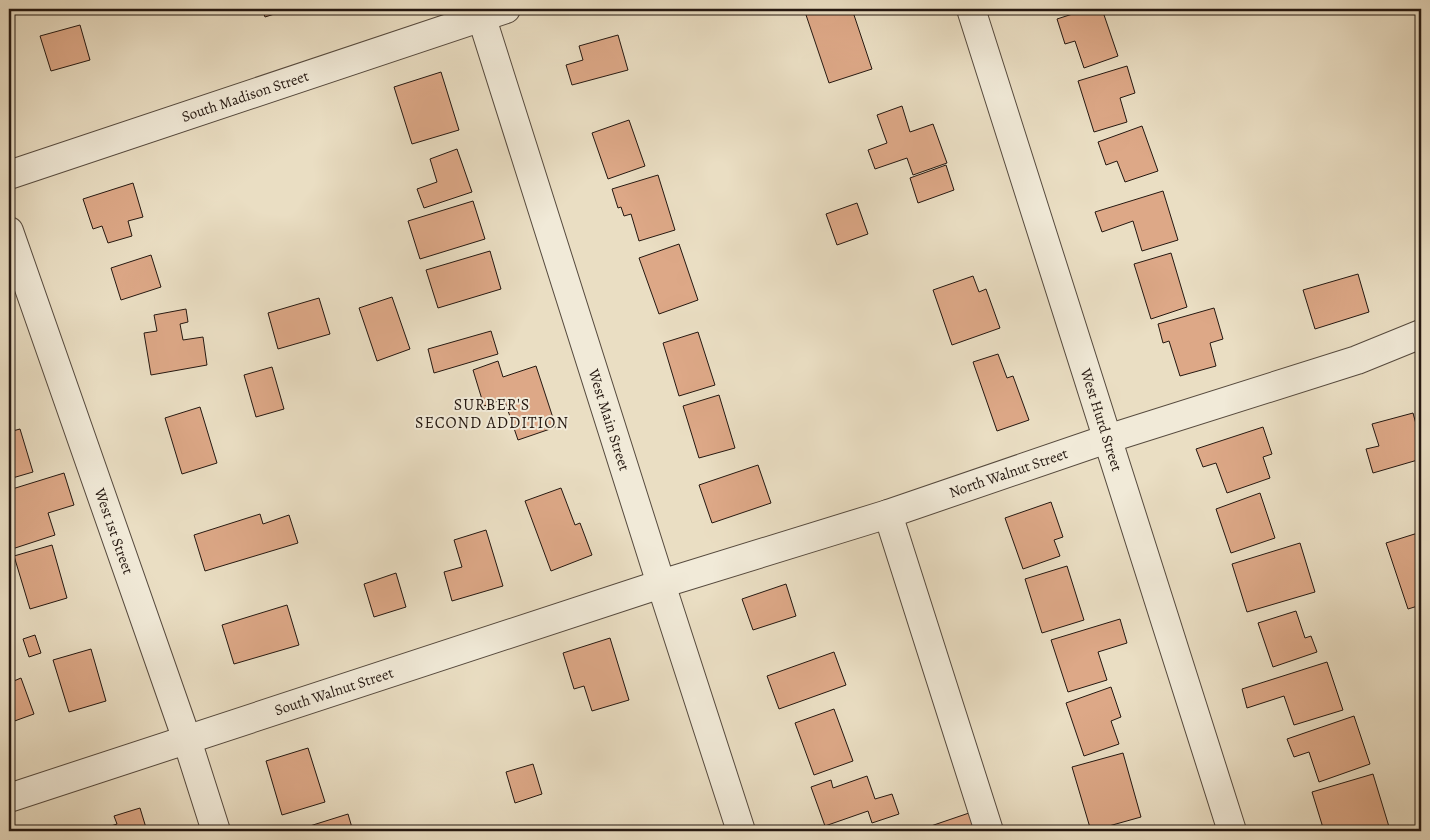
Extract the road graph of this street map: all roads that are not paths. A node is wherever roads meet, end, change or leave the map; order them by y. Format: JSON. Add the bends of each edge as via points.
{"nodes":[{"id":1,"x":971,"y":9,"type":"edge"},
{"id":2,"x":489,"y":11,"type":"edge"},
{"id":3,"x":9,"y":175,"type":"edge"},
{"id":4,"x":9,"y":231,"type":"edge"},
{"id":5,"x":1421,"y":334,"type":"edge"},
{"id":6,"x":1108,"y":439,"type":"junction"},
{"id":7,"x":888,"y":514,"type":"junction"},
{"id":8,"x":661,"y":584,"type":"junction"},
{"id":9,"x":187,"y":740,"type":"junction"},
{"id":10,"x":9,"y":798,"type":"edge"},
{"id":11,"x":216,"y":831,"type":"edge"},
{"id":12,"x":741,"y":831,"type":"edge"},
{"id":13,"x":988,"y":831,"type":"edge"},
{"id":14,"x":1232,"y":831,"type":"edge"}],
"edges":[{"from":1,"to":6,"type":"street","name":"West Hurd Street"},
{"from":2,"to":3,"type":"street","name":"South Madison Street"},
{"from":2,"to":8,"type":"street","name":"West Main Street"},
{"from":4,"to":9,"type":"street","name":"West 1st Street"},
{"from":5,"to":6,"type":"street","name":"North Walnut Street","via":[[1357,360]]},
{"from":6,"to":7,"type":"street","name":"North Walnut Street"},
{"from":6,"to":14,"type":"street","name":"West Hurd Street"},
{"from":7,"to":8,"type":"street","name":"North Walnut Street"},
{"from":7,"to":13,"type":"street"},
{"from":8,"to":9,"type":"street","name":"South Walnut Street"},
{"from":8,"to":12,"type":"street","name":"West Main Street"},
{"from":9,"to":10,"type":"street","name":"South Walnut Street"},
{"from":9,"to":11,"type":"street","name":"West 1st Street"}]}
